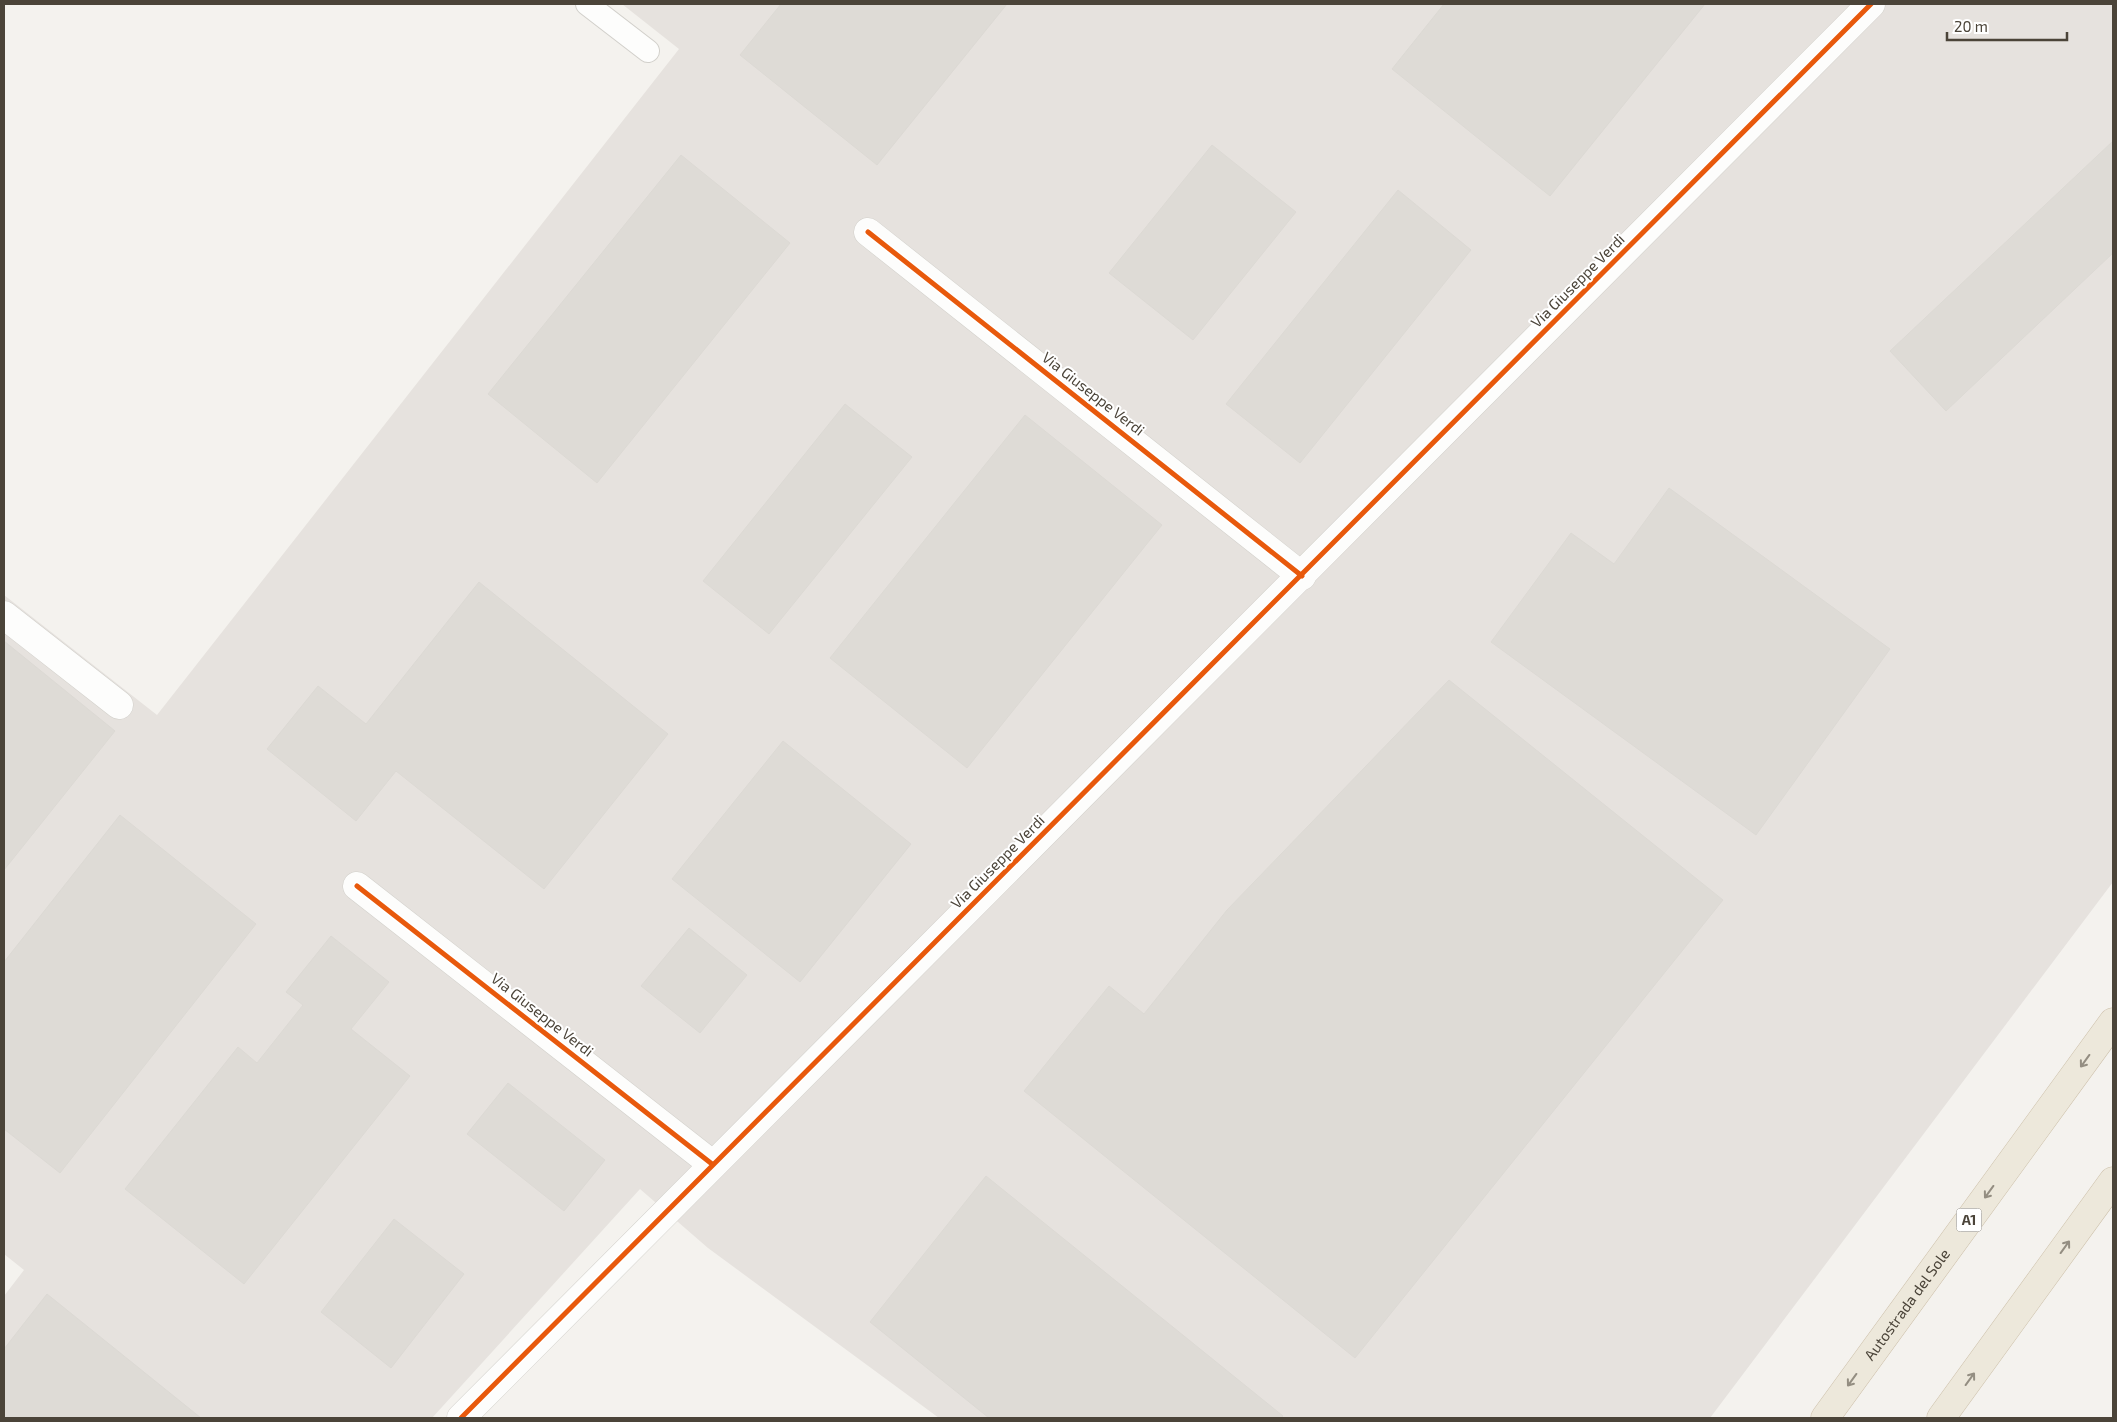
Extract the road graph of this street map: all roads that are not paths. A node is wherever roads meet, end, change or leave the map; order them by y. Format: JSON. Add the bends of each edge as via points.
{"nodes":[{"id":1,"x":586,"y":4,"type":"edge"},
{"id":2,"x":1871,"y":4,"type":"edge"},
{"id":3,"x":648,"y":51,"type":"dead end"},
{"id":4,"x":868,"y":232,"type":"dead end"},
{"id":5,"x":1302,"y":576,"type":"junction"},
{"id":6,"x":4,"y":615,"type":"edge"},
{"id":7,"x":119,"y":705,"type":"dead end"},
{"id":8,"x":356,"y":886,"type":"dead end"},
{"id":9,"x":2113,"y":1022,"type":"edge"},
{"id":10,"x":712,"y":1164,"type":"junction"},
{"id":11,"x":2113,"y":1181,"type":"edge"},
{"id":12,"x":461,"y":1418,"type":"edge"},
{"id":13,"x":1825,"y":1418,"type":"edge"},
{"id":14,"x":1941,"y":1418,"type":"edge"}],
"edges":[{"from":1,"to":3,"type":"lane"},
{"from":2,"to":5,"type":"street","name":"Via Giuseppe Verdi"},
{"from":4,"to":5,"type":"street","name":"Via Giuseppe Verdi"},
{"from":5,"to":10,"type":"street","name":"Via Giuseppe Verdi"},
{"from":6,"to":7,"type":"street"},
{"from":8,"to":10,"type":"street","name":"Via Giuseppe Verdi"},
{"from":9,"to":13,"type":"highway","name":"Autostrada del Sole","number":"A1","one_way":true},
{"from":10,"to":12,"type":"street","name":"Via Giuseppe Verdi"},
{"from":14,"to":11,"type":"highway","one_way":true}]}
